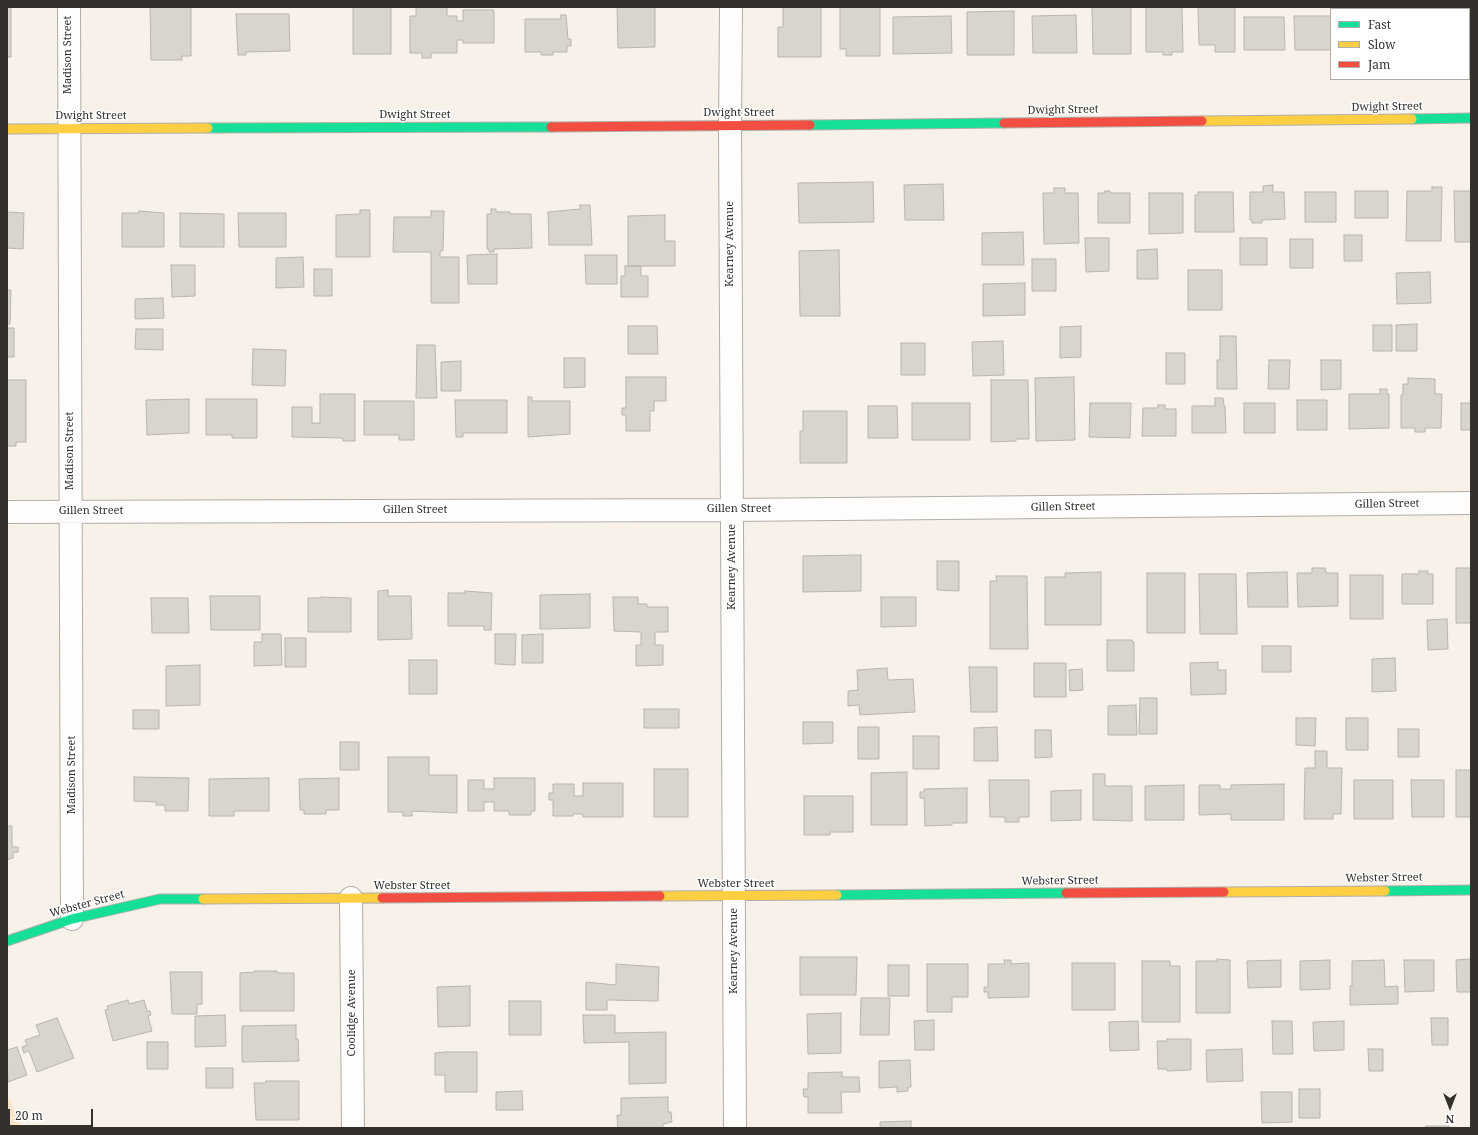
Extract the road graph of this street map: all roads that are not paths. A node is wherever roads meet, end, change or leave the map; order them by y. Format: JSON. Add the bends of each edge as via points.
{"nodes":[{"id":1,"x":69,"y":7,"type":"edge"},
{"id":2,"x":730,"y":7,"type":"edge"},
{"id":3,"x":1471,"y":118,"type":"edge"},
{"id":4,"x":730,"y":126,"type":"junction"},
{"id":5,"x":68,"y":128,"type":"junction"},
{"id":6,"x":7,"y":129,"type":"edge"},
{"id":7,"x":1471,"y":503,"type":"edge"},
{"id":8,"x":732,"y":510,"type":"junction"},
{"id":9,"x":70,"y":511,"type":"junction"},
{"id":10,"x":7,"y":512,"type":"edge"},
{"id":11,"x":1471,"y":890,"type":"edge"},
{"id":12,"x":734,"y":896,"type":"junction"},
{"id":13,"x":352,"y":898,"type":"junction"},
{"id":14,"x":72,"y":919,"type":"junction"},
{"id":15,"x":7,"y":941,"type":"edge"},
{"id":16,"x":353,"y":1128,"type":"edge"},
{"id":17,"x":735,"y":1128,"type":"edge"}],
"edges":[{"from":1,"to":5,"type":"street","name":"Madison Street"},
{"from":2,"to":4,"type":"street","name":"Kearney Avenue"},
{"from":3,"to":4,"type":"street","name":"Dwight Street"},
{"from":4,"to":5,"type":"street","name":"Dwight Street"},
{"from":4,"to":8,"type":"street","name":"Kearney Avenue"},
{"from":5,"to":6,"type":"street","name":"Dwight Street"},
{"from":5,"to":9,"type":"street","name":"Madison Street"},
{"from":7,"to":8,"type":"street","name":"Gillen Street"},
{"from":8,"to":9,"type":"street","name":"Gillen Street"},
{"from":8,"to":12,"type":"street","name":"Kearney Avenue"},
{"from":9,"to":10,"type":"street","name":"Gillen Street"},
{"from":9,"to":14,"type":"street","name":"Madison Street"},
{"from":11,"to":12,"type":"street","name":"Webster Street"},
{"from":12,"to":13,"type":"street","name":"Webster Street"},
{"from":12,"to":17,"type":"street","name":"Kearney Avenue"},
{"from":13,"to":14,"type":"street","name":"Webster Street","via":[[160,899]]},
{"from":13,"to":16,"type":"street","name":"Coolidge Avenue"},
{"from":14,"to":15,"type":"street","name":"Webster Street"}]}
